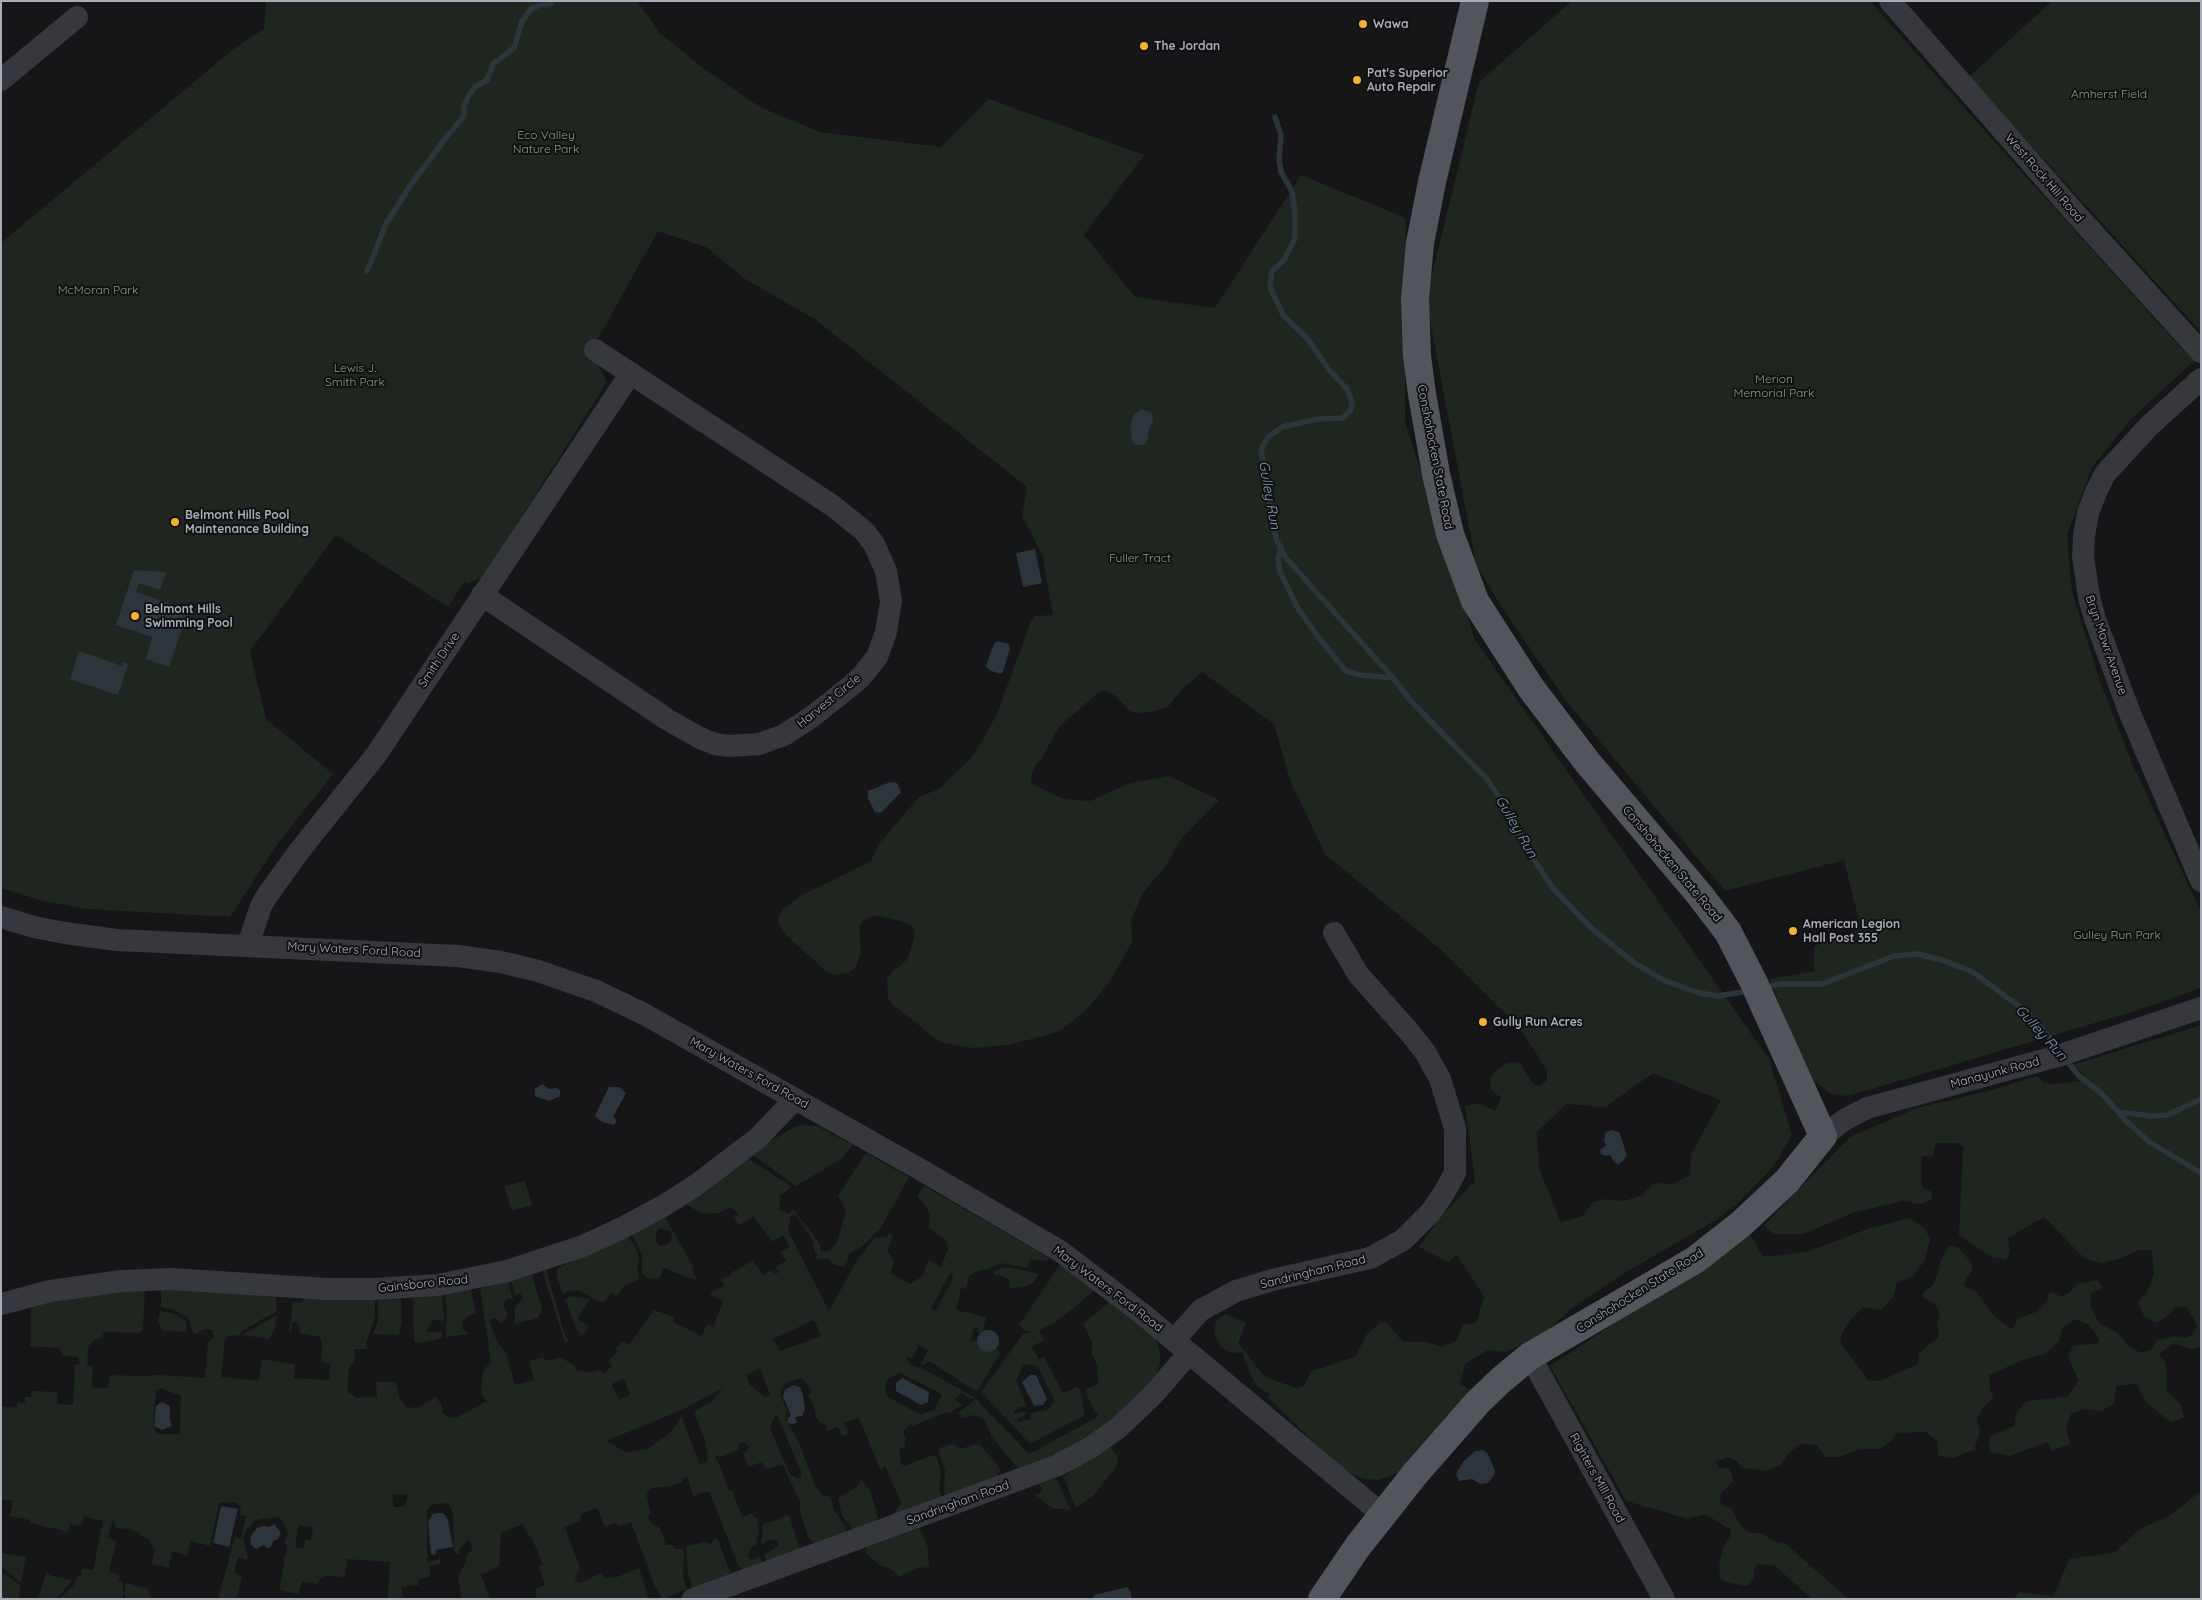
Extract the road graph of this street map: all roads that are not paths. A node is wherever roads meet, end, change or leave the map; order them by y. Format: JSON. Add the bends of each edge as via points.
{"nodes":[{"id":1,"x":1475,"y":1,"type":"edge"},
{"id":2,"x":1890,"y":1,"type":"edge"},
{"id":3,"x":78,"y":17,"type":"dead end"},
{"id":4,"x":1,"y":80,"type":"edge"},
{"id":5,"x":595,"y":350,"type":"dead end"},
{"id":6,"x":2201,"y":352,"type":"edge"},
{"id":7,"x":631,"y":373,"type":"junction"},
{"id":8,"x":2201,"y":379,"type":"edge"},
{"id":9,"x":482,"y":595,"type":"junction"},
{"id":10,"x":2201,"y":881,"type":"edge"},
{"id":11,"x":1,"y":916,"type":"edge"},
{"id":12,"x":1334,"y":933,"type":"dead end"},
{"id":13,"x":248,"y":945,"type":"junction"},
{"id":14,"x":2201,"y":1008,"type":"edge"},
{"id":15,"x":795,"y":1099,"type":"junction"},
{"id":16,"x":1823,"y":1136,"type":"junction"},
{"id":17,"x":1,"y":1304,"type":"edge"},
{"id":18,"x":1182,"y":1346,"type":"junction"},
{"id":19,"x":1530,"y":1356,"type":"junction"},
{"id":20,"x":1383,"y":1515,"type":"junction"},
{"id":21,"x":693,"y":1599,"type":"edge"},
{"id":22,"x":1322,"y":1599,"type":"edge"},
{"id":23,"x":1664,"y":1599,"type":"edge"}],
"edges":[{"from":1,"to":16,"type":"main road","name":"Conshohocken State Road","via":[[1429,196],[1415,299],[1422,394],[1450,534],[1475,601],[1503,648],[1576,748],[1728,932]]},
{"from":2,"to":6,"type":"street","name":"West Rock Hill Road","via":[[2074,213]]},
{"from":3,"to":4,"type":"street"},
{"from":5,"to":7,"type":"street","name":"Harvest Circle"},
{"from":7,"to":9,"type":"street","name":"Smith Drive"},
{"from":7,"to":9,"type":"street","name":"Harvest Circle","via":[[833,506],[864,531],[886,571],[891,601],[886,632],[877,657],[852,685],[784,735],[759,744],[722,745],[700,738],[668,720]]},
{"from":8,"to":10,"type":"street","name":"Bryn Mawr Avenue","via":[[2149,426],[2105,474],[2088,513],[2083,556],[2098,628],[2129,711]]},
{"from":9,"to":13,"type":"street","name":"Smith Drive","via":[[376,755],[266,897]]},
{"from":11,"to":13,"type":"street","name":"Mary Waters Ford Road","via":[[34,927],[92,937]]},
{"from":12,"to":18,"type":"street","name":"Sandringham Road","via":[[1358,974],[1411,1034],[1440,1079],[1455,1128],[1455,1173],[1430,1212],[1396,1245],[1370,1258],[1236,1291],[1201,1310]]},
{"from":13,"to":15,"type":"street","name":"Mary Waters Ford Road","via":[[458,956],[538,971],[622,1002]]},
{"from":14,"to":16,"type":"street","name":"Manayunk Road","via":[[2063,1055],[1866,1108]]},
{"from":15,"to":17,"type":"street","name":"Gainsboro Road","via":[[758,1138],[663,1206],[583,1246],[507,1271],[438,1285],[375,1289],[171,1279],[122,1281],[50,1291]]},
{"from":15,"to":18,"type":"street","name":"Mary Waters Ford Road","via":[[1060,1251]]},
{"from":16,"to":19,"type":"main road","name":"Conshohocken State Road","via":[[1787,1181],[1741,1224],[1695,1260]]},
{"from":18,"to":20,"type":"street","name":"Mary Waters Ford Road"},
{"from":18,"to":21,"type":"street","name":"Sandringham Road","via":[[1152,1396],[1118,1428],[1056,1466]]},
{"from":19,"to":20,"type":"main road","name":"Conshohocken State Road","via":[[1478,1402]]},
{"from":19,"to":23,"type":"street","name":"Righters Mill Road"},
{"from":20,"to":22,"type":"main road","name":"Conshohocken State Road"}]}
